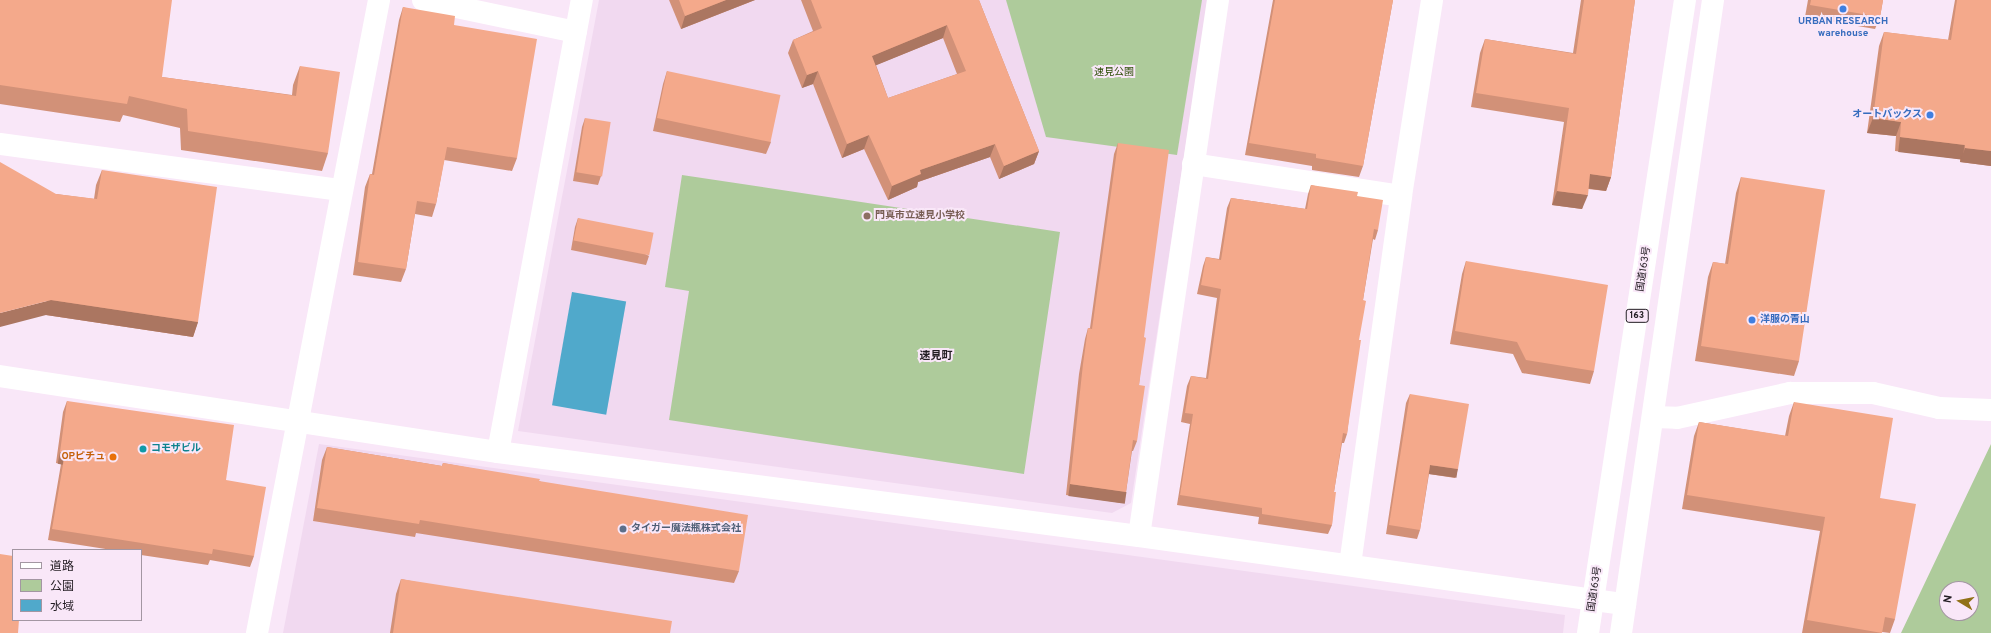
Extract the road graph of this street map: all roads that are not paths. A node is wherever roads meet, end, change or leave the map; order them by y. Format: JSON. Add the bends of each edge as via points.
{"nodes":[{"id":1,"x":379,"y":0,"type":"edge"},
{"id":2,"x":424,"y":0,"type":"edge"},
{"id":3,"x":582,"y":0,"type":"edge"},
{"id":4,"x":1218,"y":0,"type":"edge"},
{"id":5,"x":1432,"y":0,"type":"edge"},
{"id":6,"x":1685,"y":0,"type":"edge"},
{"id":7,"x":1713,"y":0,"type":"edge"},
{"id":8,"x":576,"y":32,"type":"junction"},
{"id":9,"x":0,"y":144,"type":"edge"},
{"id":10,"x":1193,"y":164,"type":"junction"},
{"id":11,"x":341,"y":190,"type":"junction"},
{"id":12,"x":1401,"y":196,"type":"junction"},
{"id":13,"x":0,"y":376,"type":"edge"},
{"id":14,"x":1991,"y":410,"type":"edge"},
{"id":15,"x":1653,"y":417,"type":"junction"},
{"id":16,"x":298,"y":423,"type":"junction"},
{"id":17,"x":498,"y":452,"type":"junction"},
{"id":18,"x":1139,"y":536,"type":"junction"},
{"id":19,"x":1350,"y":565,"type":"junction"},
{"id":20,"x":1593,"y":600,"type":"junction"},
{"id":21,"x":1625,"y":604,"type":"junction"},
{"id":22,"x":257,"y":633,"type":"edge"},
{"id":23,"x":1588,"y":633,"type":"edge"},
{"id":24,"x":1621,"y":633,"type":"edge"}],
"edges":[{"from":1,"to":11,"type":"main road"},
{"from":2,"to":8,"type":"main road"},
{"from":3,"to":8,"type":"main road"},
{"from":4,"to":10,"type":"main road"},
{"from":5,"to":12,"type":"main road"},
{"from":6,"to":20,"type":"main road","name":"国道163号","number":"163"},
{"from":7,"to":15,"type":"main road"},
{"from":8,"to":17,"type":"main road"},
{"from":9,"to":11,"type":"main road"},
{"from":10,"to":12,"type":"main road"},
{"from":10,"to":18,"type":"main road"},
{"from":11,"to":16,"type":"main road"},
{"from":12,"to":19,"type":"main road"},
{"from":13,"to":16,"type":"main road"},
{"from":14,"to":15,"type":"main road","via":[[1940,408],[1873,393],[1790,393],[1677,418]]},
{"from":15,"to":21,"type":"main road"},
{"from":16,"to":17,"type":"main road"},
{"from":16,"to":22,"type":"main road"},
{"from":17,"to":18,"type":"main road"},
{"from":18,"to":19,"type":"main road"},
{"from":19,"to":20,"type":"main road"},
{"from":20,"to":21,"type":"main road"},
{"from":20,"to":23,"type":"main road","name":"国道163号","number":"163"},
{"from":21,"to":24,"type":"main road"}]}
